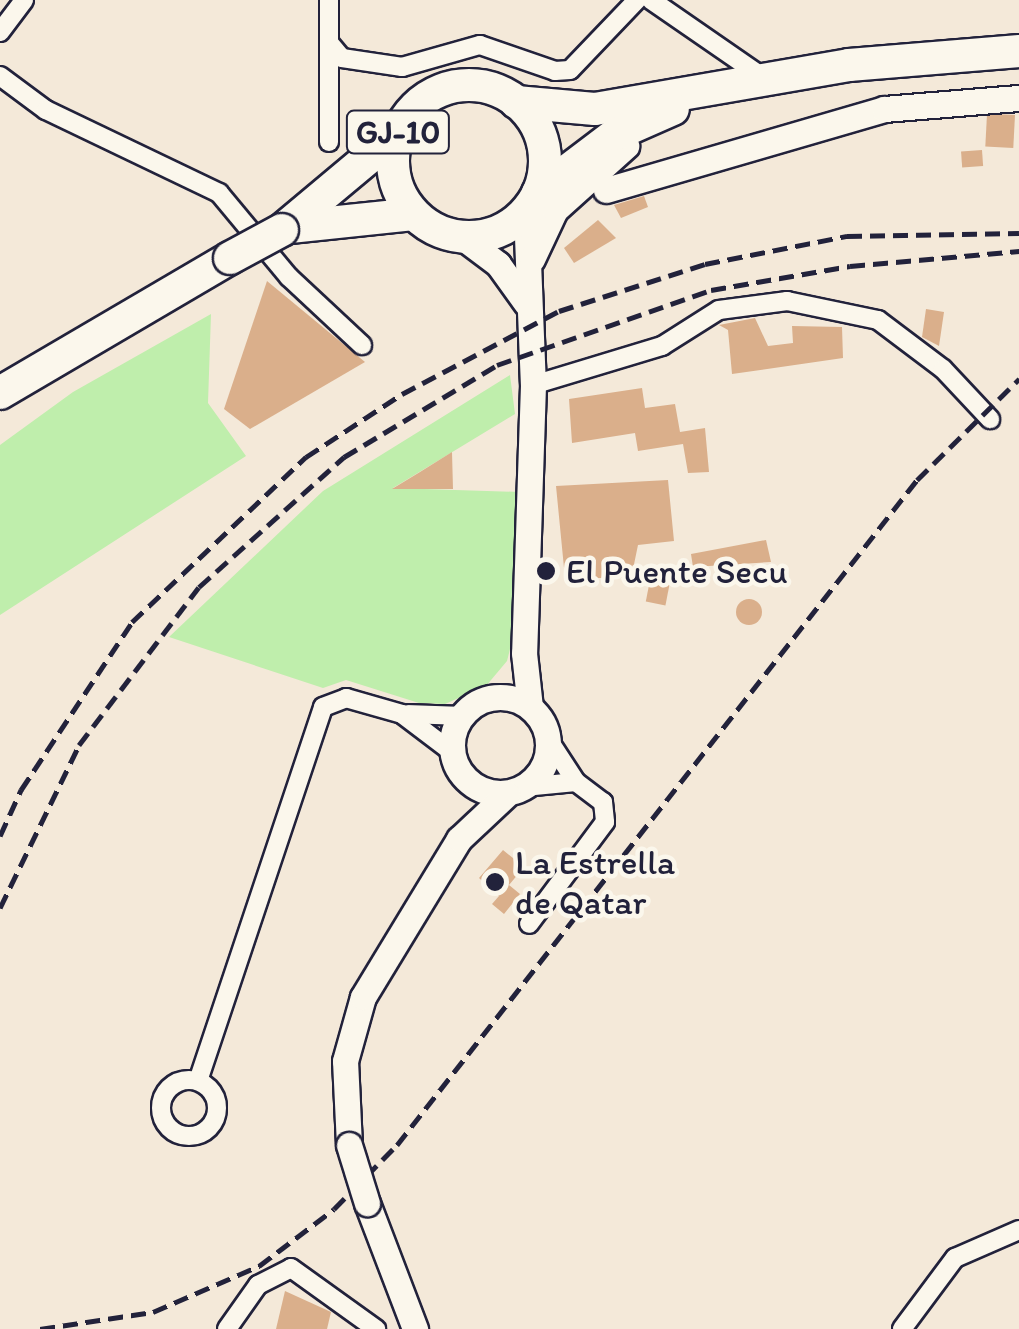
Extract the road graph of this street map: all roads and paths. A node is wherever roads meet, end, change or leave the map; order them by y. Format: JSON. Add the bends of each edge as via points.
{"nodes":[{"id":1,"x":24,"y":0,"type":"edge"},
{"id":2,"x":329,"y":0,"type":"edge"},
{"id":3,"x":638,"y":0,"type":"edge"},
{"id":4,"x":651,"y":0,"type":"edge"},
{"id":5,"x":0,"y":32,"type":"edge"},
{"id":6,"x":331,"y":46,"type":"junction"},
{"id":7,"x":1019,"y":51,"type":"edge"},
{"id":8,"x":0,"y":76,"type":"edge"},
{"id":9,"x":769,"y":82,"type":"junction"},
{"id":10,"x":1019,"y":98,"type":"edge"},
{"id":11,"x":516,"y":102,"type":"junction"},
{"id":12,"x":696,"y":102,"type":"junction"},
{"id":13,"x":398,"y":133,"type":"junction"},
{"id":14,"x":330,"y":142,"type":"dead end"},
{"id":15,"x":606,"y":190,"type":"dead end"},
{"id":16,"x":532,"y":202,"type":"junction"},
{"id":17,"x":413,"y":214,"type":"junction"},
{"id":18,"x":284,"y":229,"type":"junction"},
{"id":19,"x":462,"y":237,"type":"junction"},
{"id":20,"x":526,"y":293,"type":"junction"},
{"id":21,"x":362,"y":346,"type":"dead end"},
{"id":22,"x":533,"y":385,"type":"junction"},
{"id":23,"x":0,"y":393,"type":"edge"},
{"id":24,"x":990,"y":418,"type":"dead end"},
{"id":25,"x":524,"y":653,"type":"junction"},
{"id":26,"x":493,"y":697,"type":"junction"},
{"id":27,"x":530,"y":707,"type":"junction"},
{"id":28,"x":402,"y":714,"type":"junction"},
{"id":29,"x":462,"y":716,"type":"junction"},
{"id":30,"x":548,"y":739,"type":"junction"},
{"id":31,"x":456,"y":761,"type":"junction"},
{"id":32,"x":576,"y":782,"type":"junction"},
{"id":33,"x":516,"y":790,"type":"junction"},
{"id":34,"x":459,"y":840,"type":"junction"},
{"id":35,"x":529,"y":924,"type":"dead end"},
{"id":36,"x":198,"y":1081,"type":"dead end"},
{"id":37,"x":1019,"y":1230,"type":"edge"},
{"id":38,"x":227,"y":1329,"type":"edge"},
{"id":39,"x":376,"y":1329,"type":"edge"},
{"id":40,"x":415,"y":1329,"type":"edge"},
{"id":41,"x":902,"y":1329,"type":"edge"}],
"edges":[{"from":1,"to":5,"type":"street"},
{"from":2,"to":6,"type":"street"},
{"from":3,"to":6,"type":"street","via":[[570,70],[480,45],[402,67],[342,58]]},
{"from":4,"to":9,"type":"street"},
{"from":6,"to":14,"type":"street"},
{"from":7,"to":9,"type":"highway","number":"GJ-10","via":[[849,65]]},
{"from":8,"to":21,"type":"street","via":[[46,110],[211,188],[247,219],[289,277]]},
{"from":9,"to":11,"type":"highway","number":"GJ-10","via":[[595,109]]},
{"from":9,"to":12,"type":"highway","number":"GJ-10"},
{"from":10,"to":15,"type":"street","via":[[884,109]]},
{"from":11,"to":13,"type":"highway","number":"GJ-10","via":[[486,87],[459,85],[410,111]]},
{"from":11,"to":16,"type":"highway","via":[[535,122],[544,148]]},
{"from":12,"to":16,"type":"highway","number":"GJ-10","via":[[634,123]]},
{"from":12,"to":20,"type":"street","via":[[580,183],[535,245]]},
{"from":13,"to":17,"type":"highway","number":"GJ-10","via":[[399,191]]},
{"from":13,"to":18,"type":"highway","number":"GJ-10"},
{"from":16,"to":19,"type":"highway","number":"GJ-10","via":[[508,228]]},
{"from":16,"to":20,"type":"street"},
{"from":17,"to":18,"type":"highway","number":"GJ-10"},
{"from":17,"to":19,"type":"highway"},
{"from":18,"to":23,"type":"highway","number":"GJ-10","bridge":true},
{"from":19,"to":20,"type":"street"},
{"from":20,"to":22,"type":"street"},
{"from":22,"to":24,"type":"street","via":[[662,346],[719,310],[787,300],[878,320],[944,369]]},
{"from":22,"to":25,"type":"street"},
{"from":25,"to":26,"type":"street"},
{"from":25,"to":27,"type":"street"},
{"from":26,"to":27,"type":"street"},
{"from":26,"to":29,"type":"street"},
{"from":27,"to":30,"type":"street"},
{"from":28,"to":29,"type":"street"},
{"from":28,"to":31,"type":"street"},
{"from":28,"to":36,"type":"street","via":[[346,698],[333,699],[316,719]]},
{"from":29,"to":31,"type":"street"},
{"from":30,"to":32,"type":"street"},
{"from":30,"to":33,"type":"street","via":[[539,775]]},
{"from":31,"to":33,"type":"street","via":[[471,784]]},
{"from":31,"to":34,"type":"street","via":[[465,820]]},
{"from":32,"to":33,"type":"street"},
{"from":32,"to":35,"type":"street","via":[[602,802],[605,822]]},
{"from":33,"to":34,"type":"street"},
{"from":34,"to":40,"type":"street","bridge":true,"via":[[359,1008],[344,1072],[348,1145]]},
{"from":37,"to":41,"type":"street","via":[[955,1258]]},
{"from":38,"to":39,"type":"street","via":[[258,1285],[291,1268]]}]}
